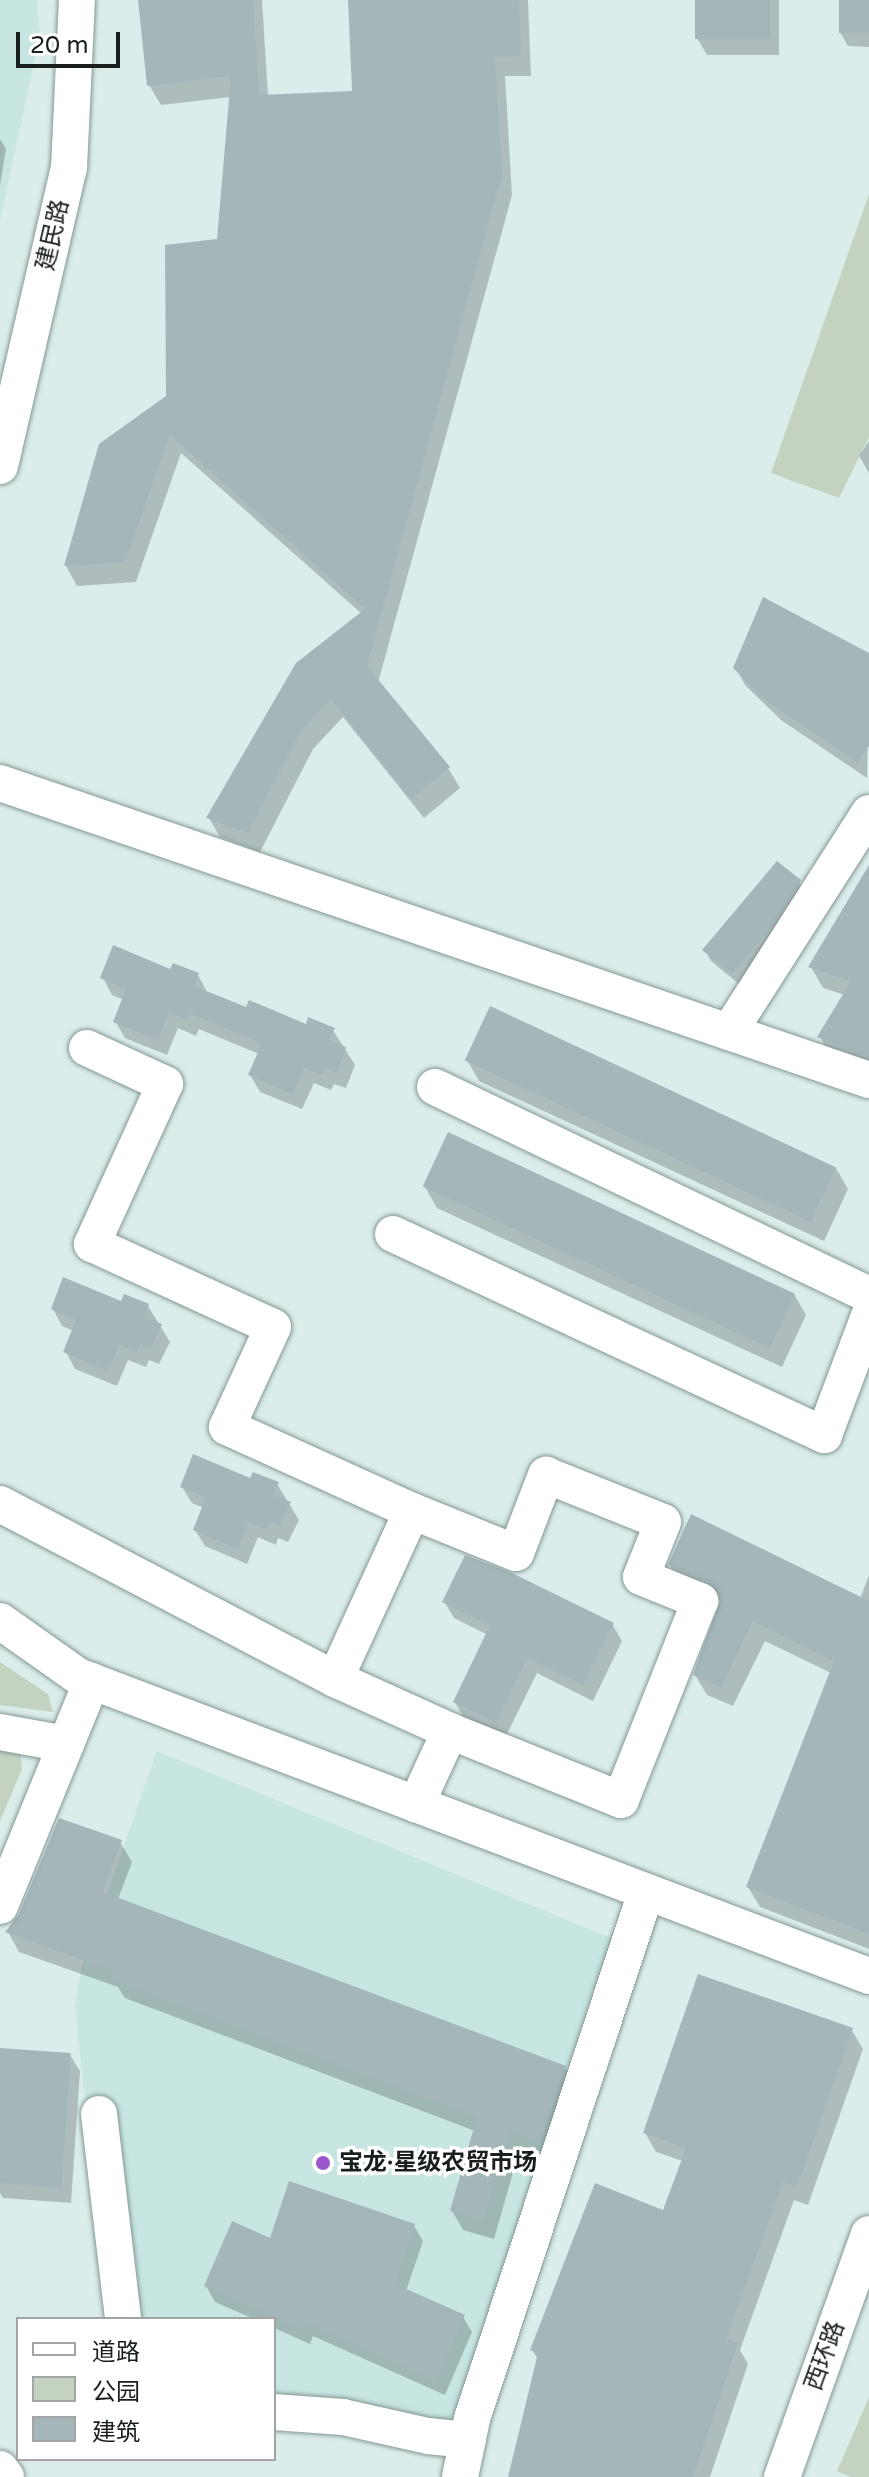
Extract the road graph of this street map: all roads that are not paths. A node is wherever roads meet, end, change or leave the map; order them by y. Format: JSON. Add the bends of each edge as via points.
{"nodes":[{"id":1,"x":77,"y":0,"type":"edge"},
{"id":2,"x":6,"y":415,"type":"edge"},
{"id":3,"x":0,"y":466,"type":"edge"},
{"id":4,"x":0,"y":783,"type":"edge"},
{"id":5,"x":869,"y":813,"type":"edge"},
{"id":6,"x":729,"y":1032,"type":"junction"},
{"id":7,"x":87,"y":1048,"type":"dead end"},
{"id":8,"x":869,"y":1080,"type":"edge"},
{"id":9,"x":435,"y":1087,"type":"dead end"},
{"id":10,"x":393,"y":1234,"type":"dead end"},
{"id":11,"x":869,"y":1295,"type":"edge"},
{"id":12,"x":869,"y":1316,"type":"edge"},
{"id":13,"x":0,"y":1504,"type":"edge"},
{"id":14,"x":412,"y":1511,"type":"junction"},
{"id":15,"x":0,"y":1621,"type":"edge"},
{"id":16,"x":335,"y":1679,"type":"junction"},
{"id":17,"x":92,"y":1681,"type":"junction"},
{"id":18,"x":450,"y":1731,"type":"junction"},
{"id":19,"x":0,"y":1732,"type":"edge"},
{"id":20,"x":66,"y":1744,"type":"junction"},
{"id":21,"x":416,"y":1805,"type":"junction"},
{"id":22,"x":646,"y":1892,"type":"junction"},
{"id":23,"x":0,"y":1906,"type":"edge"},
{"id":24,"x":869,"y":1976,"type":"edge"},
{"id":25,"x":99,"y":2114,"type":"dead end"},
{"id":26,"x":869,"y":2234,"type":"edge"},
{"id":27,"x":123,"y":2317,"type":"edge"},
{"id":28,"x":276,"y":2412,"type":"edge"},
{"id":29,"x":468,"y":2440,"type":"junction"},
{"id":30,"x":0,"y":2469,"type":"edge"},
{"id":31,"x":6,"y":2477,"type":"edge"},
{"id":32,"x":460,"y":2477,"type":"edge"},
{"id":33,"x":782,"y":2477,"type":"edge"}],
"edges":[{"from":1,"to":2,"type":"street","name":"建民路","via":[[69,168]]},
{"from":2,"to":3,"type":"street","name":"建民路"},
{"from":4,"to":6,"type":"street"},
{"from":5,"to":6,"type":"street"},
{"from":6,"to":8,"type":"street"},
{"from":7,"to":14,"type":"street","via":[[165,1084],[92,1244],[273,1327],[227,1427]]},
{"from":9,"to":11,"type":"street"},
{"from":10,"to":12,"type":"street","via":[[824,1435]]},
{"from":13,"to":16,"type":"street"},
{"from":14,"to":16,"type":"street"},
{"from":14,"to":18,"type":"street","via":[[516,1553],[546,1475],[663,1522],[641,1577],[700,1601],[621,1800]]},
{"from":15,"to":17,"type":"street"},
{"from":16,"to":18,"type":"street"},
{"from":17,"to":20,"type":"street"},
{"from":17,"to":21,"type":"street"},
{"from":18,"to":21,"type":"street"},
{"from":19,"to":20,"type":"street"},
{"from":20,"to":23,"type":"street"},
{"from":21,"to":22,"type":"street"},
{"from":22,"to":24,"type":"street"},
{"from":22,"to":29,"type":"street"},
{"from":25,"to":27,"type":"street"},
{"from":26,"to":33,"type":"street","name":"西环路"},
{"from":28,"to":29,"type":"street","via":[[343,2417]]},
{"from":29,"to":32,"type":"street"},
{"from":30,"to":31,"type":"street"}]}
